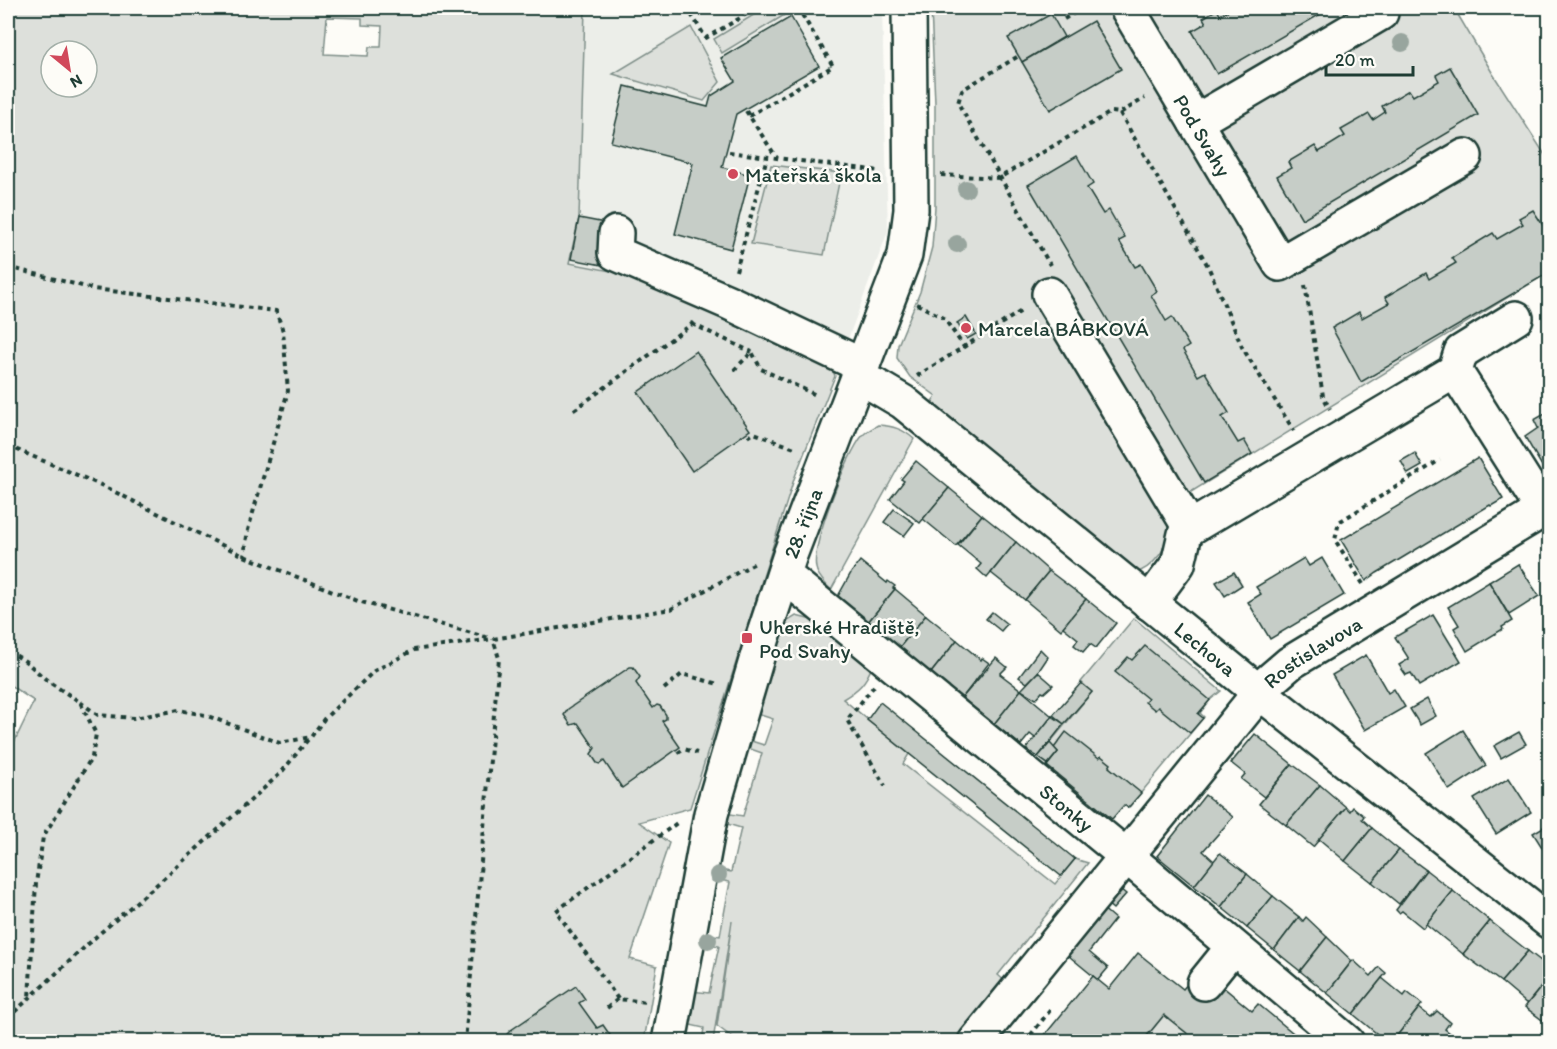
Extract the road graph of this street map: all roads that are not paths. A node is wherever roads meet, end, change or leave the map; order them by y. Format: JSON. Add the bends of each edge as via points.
{"nodes":[{"id":1,"x":909,"y":8,"type":"edge"},
{"id":2,"x":1127,"y":8,"type":"edge"},
{"id":3,"x":1381,"y":13,"type":"dead end"},
{"id":4,"x":1195,"y":122,"type":"junction"},
{"id":5,"x":1465,"y":156,"type":"dead end"},
{"id":6,"x":616,"y":233,"type":"dead end"},
{"id":7,"x":1049,"y":294,"type":"road end"},
{"id":8,"x":1516,"y":318,"type":"dead end"},
{"id":9,"x":1455,"y":370,"type":"junction"},
{"id":10,"x":860,"y":373,"type":"junction"},
{"id":11,"x":1546,"y":508,"type":"edge"},
{"id":12,"x":1190,"y":528,"type":"junction"},
{"id":13,"x":787,"y":565,"type":"junction"},
{"id":14,"x":1149,"y":603,"type":"junction"},
{"id":15,"x":1259,"y":692,"type":"junction"},
{"id":16,"x":1125,"y":855,"type":"junction"},
{"id":17,"x":1550,"y":922,"type":"edge"},
{"id":18,"x":1233,"y":947,"type":"junction"},
{"id":19,"x":1204,"y":983,"type":"dead end"},
{"id":20,"x":669,"y":1041,"type":"edge"},
{"id":21,"x":975,"y":1041,"type":"edge"},
{"id":22,"x":1347,"y":1041,"type":"edge"}],
"edges":[{"from":1,"to":10,"type":"street","name":"28. října","via":[[910,225],[905,255]]},
{"from":2,"to":4,"type":"street","name":"Pod Svahy"},
{"from":3,"to":4,"type":"street"},
{"from":4,"to":5,"type":"street","name":"Pod Svahy","via":[[1280,264]]},
{"from":6,"to":10,"type":"street","name":"Lechova","via":[[615,253],[728,302]]},
{"from":7,"to":12,"type":"street"},
{"from":8,"to":9,"type":"street","via":[[1461,352]]},
{"from":9,"to":11,"type":"street"},
{"from":9,"to":12,"type":"street"},
{"from":10,"to":13,"type":"street","name":"28. října"},
{"from":10,"to":14,"type":"street","name":"Lechova","via":[[903,402]]},
{"from":11,"to":15,"type":"street","name":"Rostislavova","via":[[1290,663]]},
{"from":12,"to":14,"type":"street","via":[[1178,564]]},
{"from":13,"to":16,"type":"street","name":"Stonky"},
{"from":13,"to":20,"type":"street","name":"28. října","via":[[711,814]]},
{"from":14,"to":15,"type":"street","name":"Lechova"},
{"from":15,"to":16,"type":"street","name":"Rostislavova"},
{"from":15,"to":17,"type":"street","name":"Lechova"},
{"from":16,"to":18,"type":"street","name":"Stonky"},
{"from":16,"to":21,"type":"street","name":"Rostislavova"},
{"from":18,"to":19,"type":"street"},
{"from":18,"to":22,"type":"street","name":"Stonky"}]}
